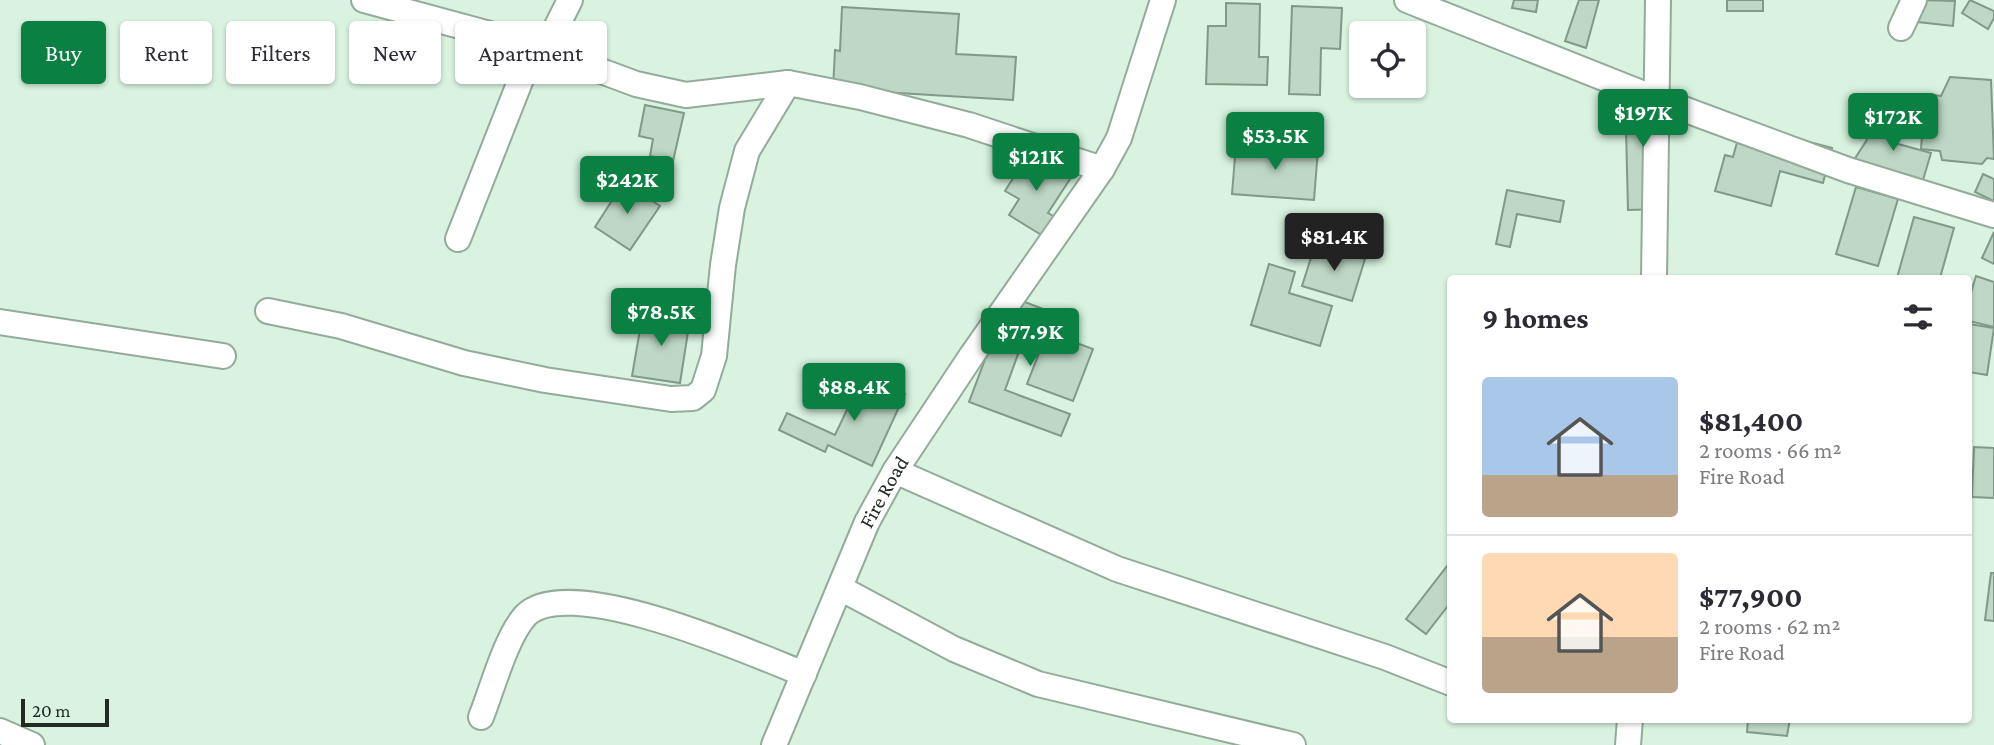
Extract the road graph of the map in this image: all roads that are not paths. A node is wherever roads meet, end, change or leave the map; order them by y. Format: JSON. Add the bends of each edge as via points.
{"nodes":[{"id":1,"x":364,"y":0,"type":"edge"},
{"id":2,"x":570,"y":0,"type":"edge"},
{"id":3,"x":1163,"y":0,"type":"edge"},
{"id":4,"x":1407,"y":0,"type":"edge"},
{"id":5,"x":1658,"y":0,"type":"edge"},
{"id":6,"x":1913,"y":0,"type":"edge"},
{"id":7,"x":556,"y":21,"type":"edge"},
{"id":8,"x":455,"y":25,"type":"edge"},
{"id":9,"x":1901,"y":28,"type":"dead end"},
{"id":10,"x":607,"y":73,"type":"edge"},
{"id":11,"x":788,"y":83,"type":"junction"},
{"id":12,"x":524,"y":84,"type":"edge"},
{"id":13,"x":1659,"y":100,"type":"junction"},
{"id":14,"x":1102,"y":169,"type":"junction"},
{"id":15,"x":1994,"y":215,"type":"edge"},
{"id":16,"x":458,"y":239,"type":"dead end"},
{"id":17,"x":1654,"y":275,"type":"edge"},
{"id":18,"x":268,"y":311,"type":"dead end"},
{"id":19,"x":0,"y":322,"type":"edge"},
{"id":20,"x":223,"y":356,"type":"dead end"},
{"id":21,"x":895,"y":471,"type":"junction"},
{"id":22,"x":840,"y":587,"type":"junction"},
{"id":23,"x":804,"y":674,"type":"junction"},
{"id":24,"x":1447,"y":680,"type":"edge"},
{"id":25,"x":481,"y":717,"type":"dead end"},
{"id":26,"x":1630,"y":723,"type":"edge"},
{"id":27,"x":0,"y":731,"type":"edge"},
{"id":28,"x":32,"y":745,"type":"edge"},
{"id":29,"x":774,"y":745,"type":"edge"},
{"id":30,"x":1293,"y":745,"type":"edge"},
{"id":31,"x":1628,"y":745,"type":"edge"}],
"edges":[{"from":1,"to":8,"type":"street"},
{"from":2,"to":7,"type":"street"},
{"from":3,"to":14,"type":"street","name":"Fire Road","via":[[1119,138]]},
{"from":4,"to":13,"type":"street"},
{"from":5,"to":13,"type":"street"},
{"from":6,"to":9,"type":"street"},
{"from":10,"to":11,"type":"street","via":[[686,95]]},
{"from":11,"to":14,"type":"street","via":[[969,125]]},
{"from":11,"to":18,"type":"street","via":[[747,151],[724,254],[714,356],[703,390],[693,398],[671,399],[545,380]]},
{"from":12,"to":16,"type":"street"},
{"from":13,"to":15,"type":"street","via":[[1848,170]]},
{"from":13,"to":17,"type":"street"},
{"from":14,"to":21,"type":"street","name":"Fire Road"},
{"from":19,"to":20,"type":"street"},
{"from":21,"to":22,"type":"street","name":"Fire Road"},
{"from":21,"to":24,"type":"street","via":[[1117,569]]},
{"from":22,"to":23,"type":"street","name":"Fire Road"},
{"from":22,"to":30,"type":"street","via":[[954,649],[1038,684]]},
{"from":23,"to":25,"type":"street","via":[[611,607],[557,601],[527,614]]},
{"from":23,"to":29,"type":"street","name":"Fire Road"},
{"from":26,"to":31,"type":"street"},
{"from":27,"to":28,"type":"street"}]}
